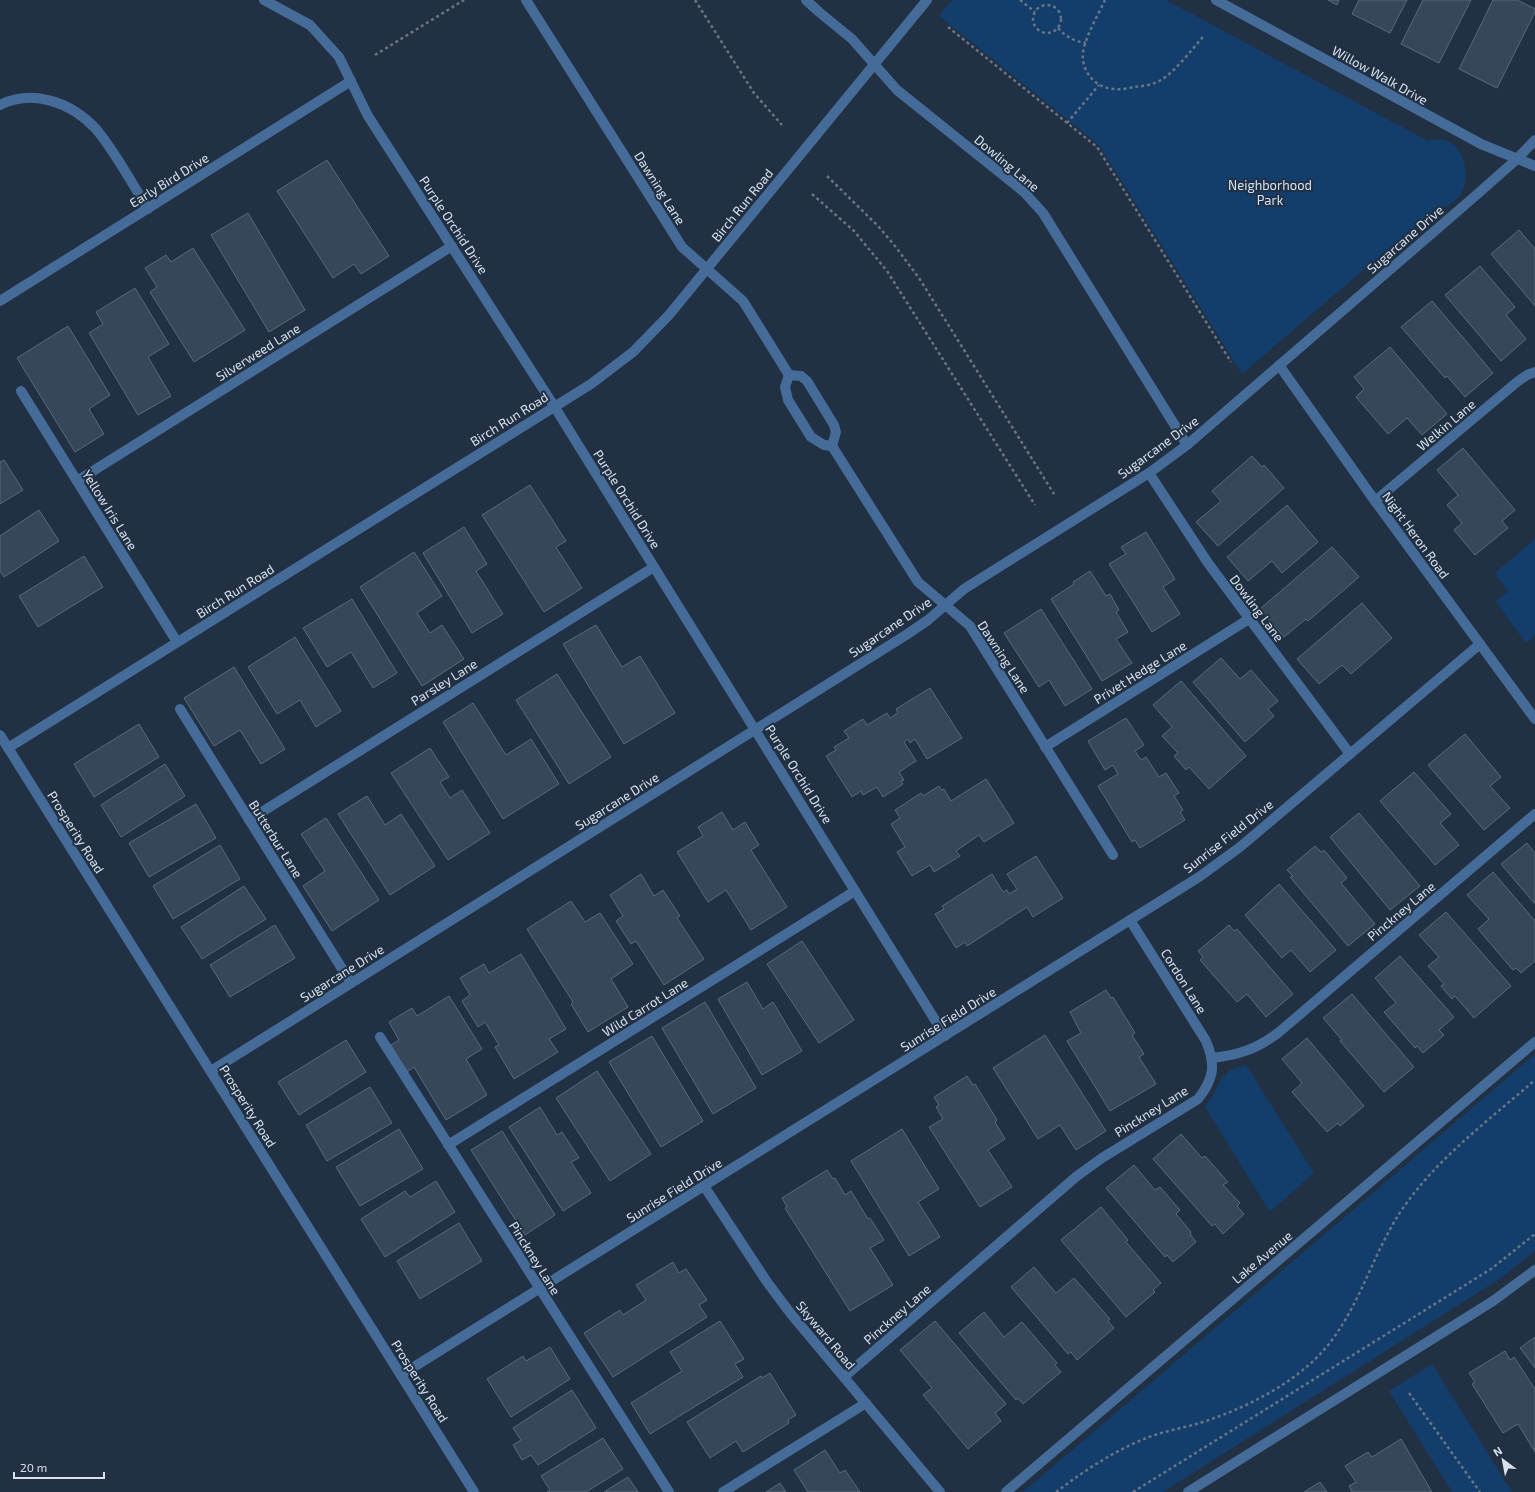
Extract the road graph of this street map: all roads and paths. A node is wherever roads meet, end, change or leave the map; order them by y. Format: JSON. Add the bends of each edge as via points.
{"nodes":[{"id":1,"x":264,"y":0,"type":"edge"},
{"id":2,"x":464,"y":0,"type":"edge"},
{"id":3,"x":526,"y":0,"type":"edge"},
{"id":4,"x":695,"y":0,"type":"edge"},
{"id":5,"x":806,"y":0,"type":"edge"},
{"id":6,"x":927,"y":0,"type":"edge"},
{"id":7,"x":1020,"y":0,"type":"edge"},
{"id":8,"x":1105,"y":0,"type":"edge"},
{"id":9,"x":1216,"y":0,"type":"edge"},
{"id":10,"x":1035,"y":12,"type":"junction"},
{"id":11,"x":948,"y":27,"type":"dead end"},
{"id":12,"x":1058,"y":28,"type":"junction"},
{"id":13,"x":1203,"y":37,"type":"dead end"},
{"id":14,"x":1086,"y":43,"type":"junction"},
{"id":15,"x":376,"y":55,"type":"dead end"},
{"id":16,"x":875,"y":64,"type":"junction"},
{"id":17,"x":351,"y":81,"type":"junction"},
{"id":18,"x":1099,"y":85,"type":"junction"},
{"id":19,"x":0,"y":105,"type":"edge"},
{"id":20,"x":1067,"y":123,"type":"junction"},
{"id":21,"x":782,"y":125,"type":"dead end"},
{"id":22,"x":1535,"y":140,"type":"edge"},
{"id":23,"x":1517,"y":159,"type":"junction"},
{"id":24,"x":1535,"y":166,"type":"edge"},
{"id":25,"x":827,"y":176,"type":"dead end"},
{"id":26,"x":812,"y":194,"type":"dead end"},
{"id":27,"x":148,"y":209,"type":"junction"},
{"id":28,"x":452,"y":246,"type":"junction"},
{"id":29,"x":707,"y":268,"type":"junction"},
{"id":30,"x":0,"y":301,"type":"edge"},
{"id":31,"x":1231,"y":362,"type":"dead end"},
{"id":32,"x":1279,"y":365,"type":"junction"},
{"id":33,"x":1535,"y":372,"type":"edge"},
{"id":34,"x":789,"y":374,"type":"junction"},
{"id":35,"x":21,"y":392,"type":"dead end"},
{"id":36,"x":554,"y":406,"type":"junction"},
{"id":37,"x":1187,"y":445,"type":"junction"},
{"id":38,"x":832,"y":446,"type":"junction"},
{"id":39,"x":1149,"y":473,"type":"junction"},
{"id":40,"x":77,"y":481,"type":"junction"},
{"id":41,"x":1054,"y":494,"type":"dead end"},
{"id":42,"x":1375,"y":501,"type":"junction"},
{"id":43,"x":1035,"y":505,"type":"dead end"},
{"id":44,"x":654,"y":567,"type":"junction"},
{"id":45,"x":945,"y":605,"type":"junction"},
{"id":46,"x":1250,"y":619,"type":"junction"},
{"id":47,"x":177,"y":642,"type":"junction"},
{"id":48,"x":1480,"y":644,"type":"junction"},
{"id":49,"x":180,"y":710,"type":"dead end"},
{"id":50,"x":1535,"y":719,"type":"edge"},
{"id":51,"x":756,"y":729,"type":"junction"},
{"id":52,"x":0,"y":735,"type":"edge"},
{"id":53,"x":1045,"y":747,"type":"junction"},
{"id":54,"x":8,"y":748,"type":"junction"},
{"id":55,"x":1350,"y":754,"type":"junction"},
{"id":56,"x":1535,"y":814,"type":"edge"},
{"id":57,"x":249,"y":820,"type":"junction"},
{"id":58,"x":1113,"y":855,"type":"dead end"},
{"id":59,"x":855,"y":891,"type":"junction"},
{"id":60,"x":1130,"y":920,"type":"junction"},
{"id":61,"x":351,"y":983,"type":"junction"},
{"id":62,"x":945,"y":1036,"type":"junction"},
{"id":63,"x":380,"y":1037,"type":"dead end"},
{"id":64,"x":1535,"y":1042,"type":"edge"},
{"id":65,"x":1212,"y":1058,"type":"junction"},
{"id":66,"x":210,"y":1071,"type":"junction"},
{"id":67,"x":1535,"y":1080,"type":"edge"},
{"id":68,"x":448,"y":1145,"type":"junction"},
{"id":69,"x":704,"y":1186,"type":"junction"},
{"id":70,"x":1535,"y":1234,"type":"edge"},
{"id":71,"x":1535,"y":1270,"type":"edge"},
{"id":72,"x":540,"y":1288,"type":"junction"},
{"id":73,"x":401,"y":1375,"type":"junction"},
{"id":74,"x":844,"y":1377,"type":"junction"},
{"id":75,"x":1409,"y":1393,"type":"dead end"},
{"id":76,"x":866,"y":1403,"type":"junction"},
{"id":77,"x":474,"y":1492,"type":"edge"},
{"id":78,"x":669,"y":1492,"type":"edge"},
{"id":79,"x":723,"y":1492,"type":"edge"},
{"id":80,"x":940,"y":1492,"type":"edge"},
{"id":81,"x":1006,"y":1492,"type":"edge"},
{"id":82,"x":1056,"y":1492,"type":"edge"},
{"id":83,"x":1133,"y":1492,"type":"edge"},
{"id":84,"x":1188,"y":1492,"type":"edge"},
{"id":85,"x":1480,"y":1492,"type":"edge"}],
"edges":[{"from":1,"to":17,"type":"street","name":"Purple Orchid Drive","via":[[310,24],[339,57]]},
{"from":2,"to":15,"type":"path"},
{"from":3,"to":29,"type":"street","name":"Dawning Lane","via":[[682,247]]},
{"from":4,"to":21,"type":"path","via":[[754,93]]},
{"from":5,"to":16,"type":"street","name":"Dowling Lane","via":[[852,39]]},
{"from":6,"to":16,"type":"street","name":"Birch Run Road"},
{"from":7,"to":10,"type":"path"},
{"from":8,"to":14,"type":"path"},
{"from":9,"to":23,"type":"street","name":"Willow Walk Drive","via":[[1481,144]]},
{"from":10,"to":12,"type":"path","via":[[1033,19],[1040,30],[1052,32]]},
{"from":10,"to":12,"type":"path","via":[[1046,5],[1058,9],[1061,22]]},
{"from":11,"to":20,"type":"path"},
{"from":12,"to":14,"type":"path","via":[[1067,37]]},
{"from":13,"to":18,"type":"path","via":[[1161,80],[1146,86],[1117,90]]},
{"from":14,"to":18,"type":"path","via":[[1084,65],[1088,75]]},
{"from":16,"to":29,"type":"street","name":"Birch Run Road"},
{"from":16,"to":37,"type":"street","name":"Dowling Lane","via":[[897,90],[1024,192],[1034,203]]},
{"from":17,"to":27,"type":"street","name":"Early Bird Drive"},
{"from":17,"to":28,"type":"street","name":"Purple Orchid Drive","via":[[368,116]]},
{"from":18,"to":20,"type":"path"},
{"from":19,"to":27,"type":"street","via":[[25,97],[40,97],[68,108],[82,117],[105,141]]},
{"from":20,"to":31,"type":"path","via":[[1097,147]]},
{"from":22,"to":23,"type":"street","name":"Sugarcane Drive"},
{"from":23,"to":24,"type":"street","name":"Willow Walk Drive"},
{"from":23,"to":32,"type":"street","name":"Sugarcane Drive"},
{"from":25,"to":41,"type":"path","via":[[878,226],[919,278]]},
{"from":26,"to":43,"type":"path","via":[[854,231],[887,271]]},
{"from":27,"to":30,"type":"street","name":"Early Bird Drive"},
{"from":28,"to":36,"type":"street","name":"Purple Orchid Drive"},
{"from":28,"to":40,"type":"street","name":"Silverweed Lane"},
{"from":29,"to":34,"type":"street","name":"Dawning Lane","via":[[743,302]]},
{"from":29,"to":36,"type":"street","name":"Birch Run Road","via":[[652,334],[633,352],[591,384]]},
{"from":32,"to":37,"type":"street","name":"Sugarcane Drive"},
{"from":32,"to":42,"type":"street","name":"Night Heron Road"},
{"from":33,"to":42,"type":"street","name":"Welkin Lane","via":[[1527,374],[1517,382]]},
{"from":34,"to":38,"type":"street","via":[[801,376],[807,381],[831,418],[836,432]]},
{"from":34,"to":38,"type":"street","via":[[785,387],[788,400],[811,437],[824,445]]},
{"from":35,"to":40,"type":"street","name":"Yellow Iris Lane"},
{"from":36,"to":44,"type":"street","name":"Purple Orchid Drive"},
{"from":36,"to":47,"type":"street","name":"Birch Run Road"},
{"from":37,"to":39,"type":"street","name":"Sugarcane Drive"},
{"from":38,"to":45,"type":"street","name":"Dawning Lane","via":[[918,582]]},
{"from":39,"to":45,"type":"street","name":"Sugarcane Drive","via":[[964,589]]},
{"from":39,"to":46,"type":"street","name":"Dowling Lane","via":[[1191,539]]},
{"from":40,"to":47,"type":"street","name":"Yellow Iris Lane"},
{"from":42,"to":48,"type":"street","name":"Night Heron Road"},
{"from":44,"to":51,"type":"street","name":"Purple Orchid Drive"},
{"from":44,"to":57,"type":"street","name":"Parsley Lane"},
{"from":45,"to":51,"type":"street","name":"Sugarcane Drive","via":[[906,635]]},
{"from":45,"to":53,"type":"street","name":"Dawning Lane","via":[[970,626]]},
{"from":46,"to":53,"type":"street","name":"Privet Hedge Lane"},
{"from":46,"to":55,"type":"street","name":"Dowling Lane"},
{"from":47,"to":54,"type":"street","name":"Birch Run Road"},
{"from":48,"to":50,"type":"street","name":"Night Heron Road"},
{"from":48,"to":55,"type":"street","name":"Sunrise Field Drive"},
{"from":49,"to":57,"type":"street","name":"Butterbur Lane"},
{"from":51,"to":59,"type":"street","name":"Purple Orchid Drive"},
{"from":51,"to":61,"type":"street","name":"Sugarcane Drive"},
{"from":52,"to":54,"type":"street","name":"Prosperity Road"},
{"from":53,"to":58,"type":"street","name":"Dawning Lane"},
{"from":54,"to":66,"type":"street","name":"Prosperity Road"},
{"from":55,"to":60,"type":"street","name":"Sunrise Field Drive","via":[[1220,862]]},
{"from":56,"to":65,"type":"street","name":"Pinckney Lane","via":[[1278,1033],[1243,1053]]},
{"from":57,"to":61,"type":"street","name":"Butterbur Lane"},
{"from":59,"to":62,"type":"street","name":"Purple Orchid Drive"},
{"from":59,"to":68,"type":"street","name":"Wild Carrot Lane"},
{"from":60,"to":62,"type":"street","name":"Sunrise Field Drive"},
{"from":60,"to":65,"type":"street","name":"Cordon Lane","via":[[1206,1041]]},
{"from":61,"to":66,"type":"street","name":"Sugarcane Drive"},
{"from":62,"to":69,"type":"street","name":"Sunrise Field Drive"},
{"from":63,"to":68,"type":"street","name":"Pinckney Lane"},
{"from":64,"to":81,"type":"street","name":"Lake Avenue"},
{"from":65,"to":74,"type":"street","name":"Pinckney Lane","via":[[1211,1075],[1198,1099],[1080,1173]]},
{"from":66,"to":73,"type":"street","name":"Prosperity Road"},
{"from":67,"to":82,"type":"path","via":[[1462,1142],[1417,1188],[1387,1233],[1341,1326],[1314,1361],[1293,1378],[1250,1403],[1208,1421],[1127,1446]]},
{"from":68,"to":72,"type":"street","name":"Pinckney Lane"},
{"from":69,"to":72,"type":"street","name":"Sunrise Field Drive"},
{"from":69,"to":74,"type":"street","name":"Skyward Road","via":[[767,1282]]},
{"from":70,"to":83,"type":"path","via":[[1491,1269]]},
{"from":71,"to":84,"type":"street","via":[[1492,1300]]},
{"from":72,"to":73,"type":"street","name":"Sunrise Field Drive"},
{"from":72,"to":78,"type":"street","name":"Pinckney Lane"},
{"from":73,"to":77,"type":"street","name":"Prosperity Road"},
{"from":74,"to":76,"type":"street","name":"Skyward Road"},
{"from":75,"to":85,"type":"path"},
{"from":76,"to":79,"type":"street"},
{"from":76,"to":80,"type":"street","name":"Skyward Road"}]}
